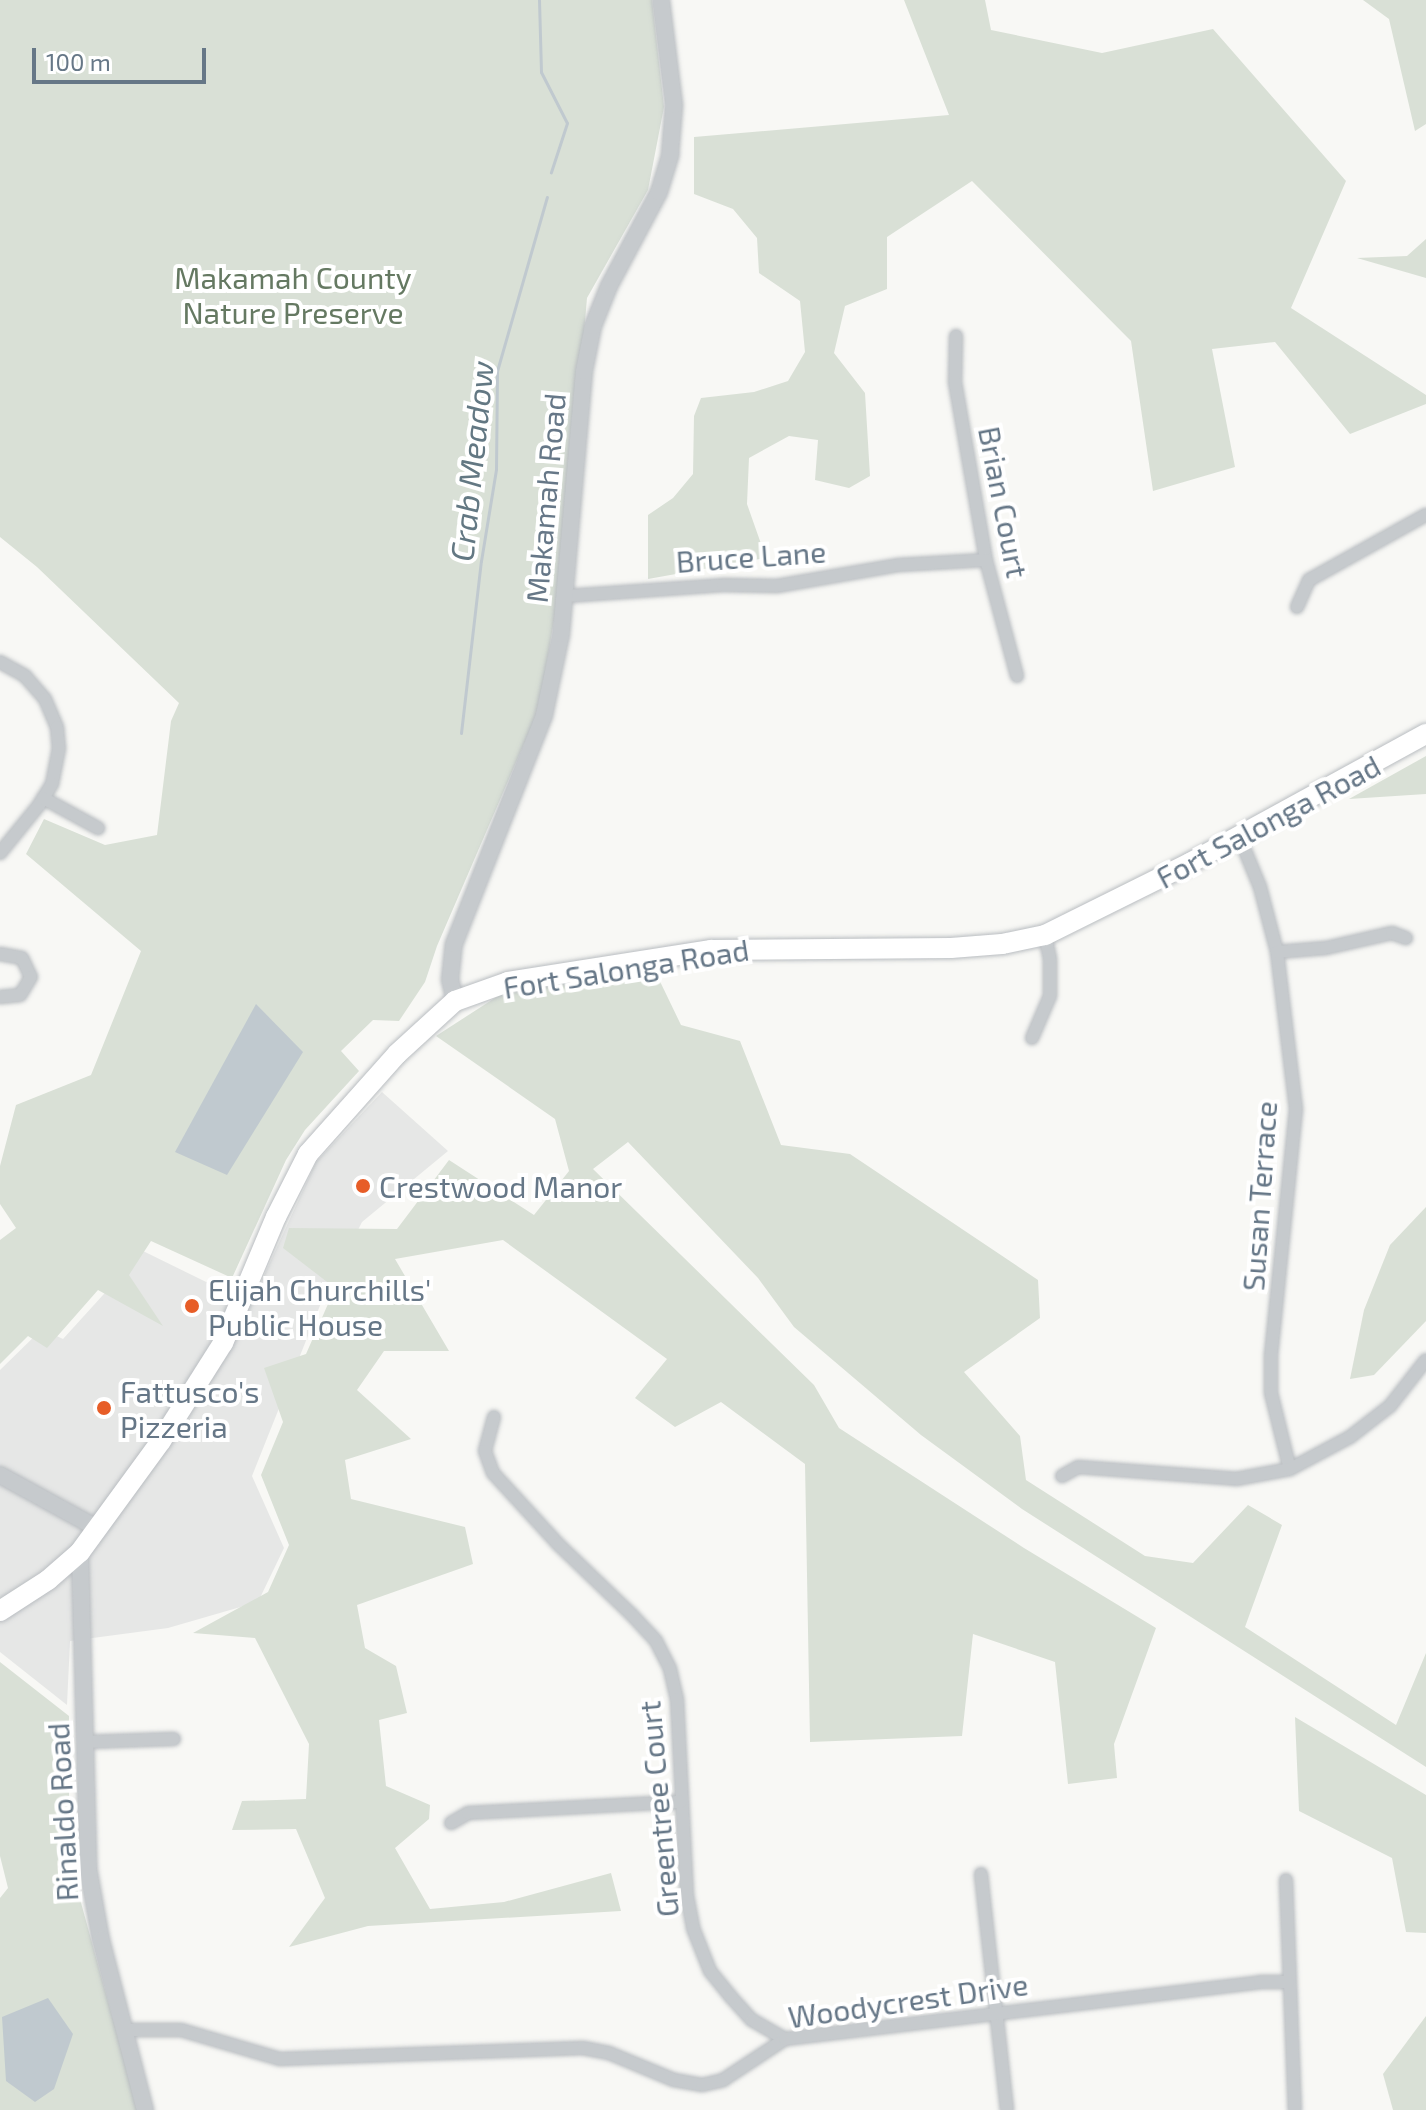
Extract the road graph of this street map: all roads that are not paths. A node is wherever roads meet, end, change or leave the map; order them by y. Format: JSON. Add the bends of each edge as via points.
{"nodes":[{"id":1,"x":661,"y":0,"type":"edge"},
{"id":2,"x":956,"y":336,"type":"dead end"},
{"id":3,"x":1426,"y":515,"type":"edge"},
{"id":4,"x":986,"y":560,"type":"junction"},
{"id":5,"x":567,"y":596,"type":"junction"},
{"id":6,"x":1297,"y":607,"type":"dead end"},
{"id":7,"x":0,"y":662,"type":"edge"},
{"id":8,"x":1017,"y":676,"type":"dead end"},
{"id":9,"x":1426,"y":734,"type":"edge"},
{"id":10,"x":43,"y":798,"type":"junction"},
{"id":11,"x":98,"y":828,"type":"dead end"},
{"id":12,"x":1239,"y":836,"type":"junction"},
{"id":13,"x":0,"y":853,"type":"edge"},
{"id":14,"x":1045,"y":935,"type":"junction"},
{"id":15,"x":1406,"y":938,"type":"dead end"},
{"id":16,"x":3,"y":951,"type":"edge"},
{"id":17,"x":1277,"y":952,"type":"junction"},
{"id":18,"x":0,"y":997,"type":"edge"},
{"id":19,"x":455,"y":1001,"type":"junction"},
{"id":20,"x":1032,"y":1038,"type":"dead end"},
{"id":21,"x":1426,"y":1360,"type":"edge"},
{"id":22,"x":494,"y":1417,"type":"dead end"},
{"id":23,"x":1290,"y":1469,"type":"junction"},
{"id":24,"x":0,"y":1475,"type":"edge"},
{"id":25,"x":1062,"y":1476,"type":"dead end"},
{"id":26,"x":95,"y":1527,"type":"junction"},
{"id":27,"x":80,"y":1552,"type":"junction"},
{"id":28,"x":0,"y":1611,"type":"edge"},
{"id":29,"x":174,"y":1739,"type":"dead end"},
{"id":30,"x":84,"y":1742,"type":"junction"},
{"id":31,"x":681,"y":1802,"type":"junction"},
{"id":32,"x":451,"y":1823,"type":"dead end"},
{"id":33,"x":981,"y":1874,"type":"dead end"},
{"id":34,"x":1286,"y":1880,"type":"dead end"},
{"id":35,"x":1288,"y":1982,"type":"junction"},
{"id":36,"x":996,"y":2013,"type":"junction"},
{"id":37,"x":125,"y":2030,"type":"junction"},
{"id":38,"x":785,"y":2039,"type":"junction"},
{"id":39,"x":145,"y":2110,"type":"edge"},
{"id":40,"x":1007,"y":2110,"type":"edge"},
{"id":41,"x":1295,"y":2110,"type":"edge"}],
"edges":[{"from":1,"to":5,"type":"street","name":"Makamah Road","via":[[674,105],[670,155],[659,192],[593,326],[584,371]]},
{"from":2,"to":4,"type":"street","name":"Brian Court","via":[[955,382]]},
{"from":3,"to":6,"type":"street","via":[[1309,580]]},
{"from":4,"to":5,"type":"street","name":"Bruce Lane","via":[[899,565],[777,586]]},
{"from":4,"to":8,"type":"street","name":"Brian Court"},
{"from":5,"to":19,"type":"street","name":"Makamah Road","via":[[544,715],[454,944],[450,980]]},
{"from":7,"to":10,"type":"street","via":[[36,686],[57,727],[58,765]]},
{"from":9,"to":12,"type":"main road","name":"Fort Salonga Road"},
{"from":10,"to":11,"type":"street"},
{"from":10,"to":13,"type":"street"},
{"from":12,"to":14,"type":"main road","name":"Fort Salonga Road"},
{"from":12,"to":17,"type":"street","name":"Susan Terrace","via":[[1260,887]]},
{"from":14,"to":19,"type":"main road","name":"Fort Salonga Road","via":[[951,948],[711,950],[508,982]]},
{"from":14,"to":20,"type":"street","via":[[1050,996]]},
{"from":15,"to":17,"type":"street","via":[[1392,933],[1326,948]]},
{"from":16,"to":18,"type":"street","via":[[22,958],[31,977],[20,995]]},
{"from":17,"to":23,"type":"street","name":"Susan Terrace","via":[[1296,1135],[1271,1393]]},
{"from":19,"to":26,"type":"main road","name":"Fort Salonga Road","via":[[392,1059],[308,1154],[223,1343],[161,1441]]},
{"from":21,"to":23,"type":"street","via":[[1390,1406],[1350,1437]]},
{"from":22,"to":31,"type":"street","name":"Greentree Court","via":[[485,1451],[493,1473],[656,1641],[670,1669],[677,1699]]},
{"from":23,"to":25,"type":"street","via":[[1236,1479],[1078,1467]]},
{"from":24,"to":26,"type":"street"},
{"from":26,"to":27,"type":"main road","name":"Fort Salonga Road"},
{"from":27,"to":28,"type":"main road","name":"Fort Salonga Road"},
{"from":27,"to":30,"type":"street","name":"Rinaldo Road"},
{"from":29,"to":30,"type":"street"},
{"from":30,"to":37,"type":"street","name":"Rinaldo Road","via":[[88,1868]]},
{"from":31,"to":32,"type":"street","via":[[468,1813]]},
{"from":31,"to":38,"type":"street","name":"Greentree Court","via":[[687,1896],[705,1960],[752,2020]]},
{"from":33,"to":36,"type":"street"},
{"from":34,"to":35,"type":"street"},
{"from":35,"to":36,"type":"street","name":"Woodycrest Drive"},
{"from":35,"to":41,"type":"street"},
{"from":36,"to":38,"type":"street","name":"Woodycrest Drive"},
{"from":36,"to":40,"type":"street"},
{"from":37,"to":38,"type":"street","name":"Woodycrest Drive","via":[[181,2030],[280,2059],[583,2048],[702,2085],[723,2080]]},
{"from":37,"to":39,"type":"street","name":"Rinaldo Road"}]}
